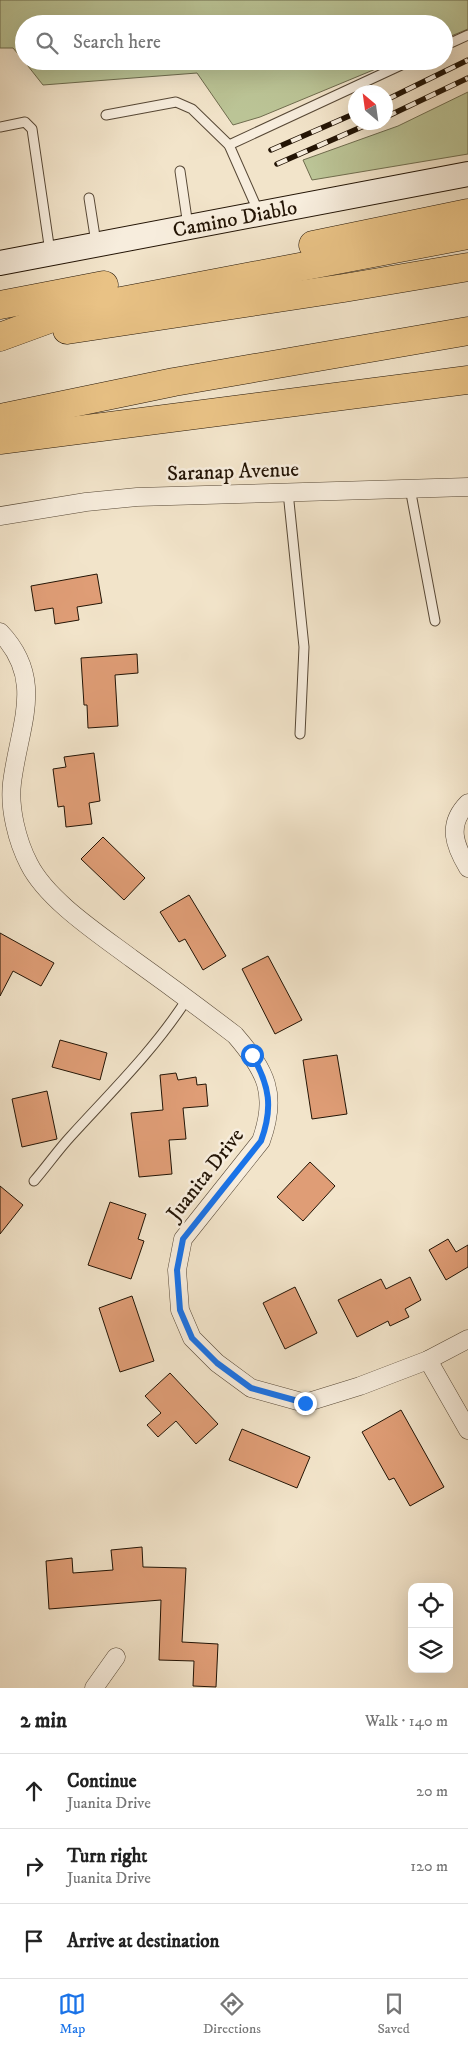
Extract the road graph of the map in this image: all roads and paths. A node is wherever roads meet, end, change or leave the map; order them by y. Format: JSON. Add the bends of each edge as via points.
{"nodes":[{"id":1,"x":468,"y":35,"type":"edge"},
{"id":2,"x":453,"y":42,"type":"edge"},
{"id":3,"x":391,"y":70,"type":"edge"},
{"id":4,"x":106,"y":115,"type":"dead end"},
{"id":5,"x":0,"y":127,"type":"edge"},
{"id":6,"x":229,"y":145,"type":"junction"},
{"id":7,"x":180,"y":170,"type":"dead end"},
{"id":8,"x":468,"y":174,"type":"edge"},
{"id":9,"x":89,"y":198,"type":"dead end"},
{"id":10,"x":468,"y":213,"type":"edge"},
{"id":11,"x":259,"y":214,"type":"junction"},
{"id":12,"x":188,"y":227,"type":"junction"},
{"id":13,"x":468,"y":234,"type":"edge"},
{"id":14,"x":96,"y":244,"type":"junction"},
{"id":15,"x":50,"y":253,"type":"junction"},
{"id":16,"x":0,"y":263,"type":"edge"},
{"id":17,"x":468,"y":266,"type":"edge"},
{"id":18,"x":0,"y":305,"type":"edge"},
{"id":19,"x":468,"y":331,"type":"edge"},
{"id":20,"x":0,"y":338,"type":"edge"},
{"id":21,"x":468,"y":380,"type":"edge"},
{"id":22,"x":0,"y":418,"type":"edge"},
{"id":23,"x":0,"y":440,"type":"edge"},
{"id":24,"x":468,"y":487,"type":"edge"},
{"id":25,"x":410,"y":488,"type":"junction"},
{"id":26,"x":288,"y":492,"type":"junction"},
{"id":27,"x":0,"y":516,"type":"edge"},
{"id":28,"x":435,"y":621,"type":"dead end"},
{"id":29,"x":0,"y":632,"type":"edge"},
{"id":30,"x":300,"y":734,"type":"dead end"},
{"id":31,"x":468,"y":804,"type":"edge"},
{"id":32,"x":468,"y":868,"type":"edge"},
{"id":33,"x":187,"y":999,"type":"junction"},
{"id":34,"x":34,"y":1181,"type":"dead end"},
{"id":35,"x":468,"y":1339,"type":"edge"},
{"id":36,"x":428,"y":1360,"type":"junction"},
{"id":37,"x":468,"y":1430,"type":"edge"},
{"id":38,"x":116,"y":1657,"type":"dead end"},
{"id":39,"x":94,"y":1688,"type":"edge"}],
"edges":[{"from":1,"to":2,"type":"lane"},
{"from":3,"to":6,"type":"lane"},
{"from":4,"to":6,"type":"lane","via":[[176,102],[192,109]]},
{"from":5,"to":15,"type":"lane","via":[[25,122],[32,130]]},
{"from":6,"to":11,"type":"lane"},
{"from":7,"to":12,"type":"lane"},
{"from":8,"to":11,"type":"street","name":"Camino Diablo"},
{"from":9,"to":14,"type":"lane"},
{"from":10,"to":18,"type":"highway"},
{"from":11,"to":12,"type":"street","name":"Camino Diablo"},
{"from":12,"to":14,"type":"street","name":"Camino Diablo"},
{"from":13,"to":20,"type":"highway","via":[[74,310]]},
{"from":14,"to":15,"type":"street","name":"Camino Diablo"},
{"from":15,"to":16,"type":"street","name":"Camino Diablo"},
{"from":17,"to":20,"type":"highway","via":[[344,288]]},
{"from":19,"to":22,"type":"highway","via":[[174,382]]},
{"from":21,"to":23,"type":"highway"},
{"from":24,"to":25,"type":"street","name":"Saranap Avenue"},
{"from":25,"to":26,"type":"street","name":"Saranap Avenue"},
{"from":25,"to":28,"type":"lane"},
{"from":26,"to":27,"type":"street","name":"Saranap Avenue","via":[[137,497]]},
{"from":26,"to":30,"type":"lane","via":[[304,647]]},
{"from":29,"to":33,"type":"street","name":"Juanita Drive","via":[[17,653],[28,690],[12,785],[19,837],[29,865],[43,886],[61,902]]},
{"from":31,"to":32,"type":"street","via":[[456,821],[454,834],[457,848]]},
{"from":33,"to":34,"type":"lane","via":[[168,1029]]},
{"from":33,"to":36,"type":"street","name":"Juanita Drive","via":[[236,1035],[260,1069],[270,1102],[268,1122],[261,1141],[183,1239],[177,1270],[180,1310],[192,1338],[217,1363],[251,1388],[305,1403]]},
{"from":35,"to":36,"type":"street","name":"Juanita Drive"},
{"from":36,"to":37,"type":"street"},
{"from":38,"to":39,"type":"street"}]}
